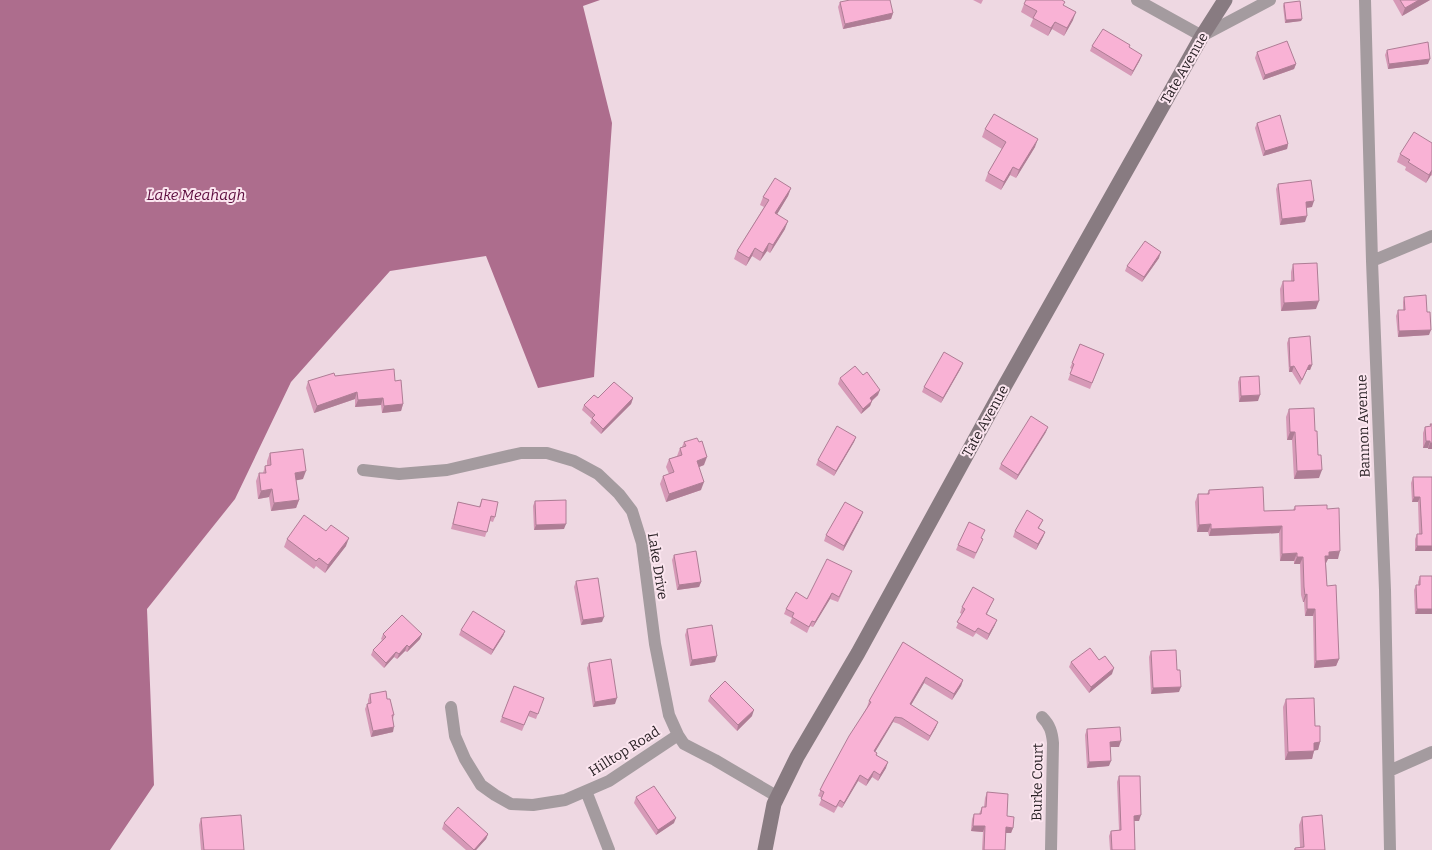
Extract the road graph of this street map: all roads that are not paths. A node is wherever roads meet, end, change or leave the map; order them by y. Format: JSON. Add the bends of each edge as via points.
{"nodes":[{"id":1,"x":1136,"y":0,"type":"edge"},
{"id":2,"x":1225,"y":0,"type":"edge"},
{"id":3,"x":1270,"y":0,"type":"edge"},
{"id":4,"x":1365,"y":0,"type":"edge"},
{"id":5,"x":1202,"y":36,"type":"junction"},
{"id":6,"x":1432,"y":236,"type":"edge"},
{"id":7,"x":1372,"y":261,"type":"junction"},
{"id":8,"x":363,"y":470,"type":"dead end"},
{"id":9,"x":451,"y":707,"type":"dead end"},
{"id":10,"x":1042,"y":717,"type":"dead end"},
{"id":11,"x":678,"y":735,"type":"junction"},
{"id":12,"x":1432,"y":752,"type":"edge"},
{"id":13,"x":1390,"y":771,"type":"junction"},
{"id":14,"x":586,"y":791,"type":"junction"},
{"id":15,"x":778,"y":797,"type":"junction"},
{"id":16,"x":609,"y":850,"type":"edge"},
{"id":17,"x":765,"y":850,"type":"edge"},
{"id":18,"x":1051,"y":850,"type":"edge"},
{"id":19,"x":1390,"y":850,"type":"edge"}],
"edges":[{"from":1,"to":5,"type":"street"},
{"from":2,"to":5,"type":"street","name":"Tate Avenue"},
{"from":3,"to":5,"type":"street"},
{"from":4,"to":7,"type":"street","name":"Bannon Avenue"},
{"from":5,"to":15,"type":"street","name":"Tate Avenue","via":[[797,757]]},
{"from":6,"to":7,"type":"street"},
{"from":7,"to":13,"type":"street","name":"Bannon Avenue"},
{"from":8,"to":11,"type":"street","name":"Lake Drive","via":[[399,474],[447,470],[521,453],[547,453],[574,461],[598,474],[632,510],[642,543],[655,644],[669,715]]},
{"from":9,"to":14,"type":"street","name":"Hilltop Road","via":[[455,736],[466,759],[481,785],[495,795],[511,804],[533,805],[565,800]]},
{"from":10,"to":18,"type":"street","name":"Burke Court","via":[[1052,731],[1054,743]]},
{"from":11,"to":14,"type":"street","name":"Hilltop Road","via":[[609,781]]},
{"from":11,"to":15,"type":"street","name":"Hilltop Road","via":[[684,744]]},
{"from":12,"to":13,"type":"street"},
{"from":13,"to":19,"type":"street","name":"Bannon Avenue"},
{"from":14,"to":16,"type":"street"},
{"from":15,"to":17,"type":"street","name":"Tate Avenue"}]}
